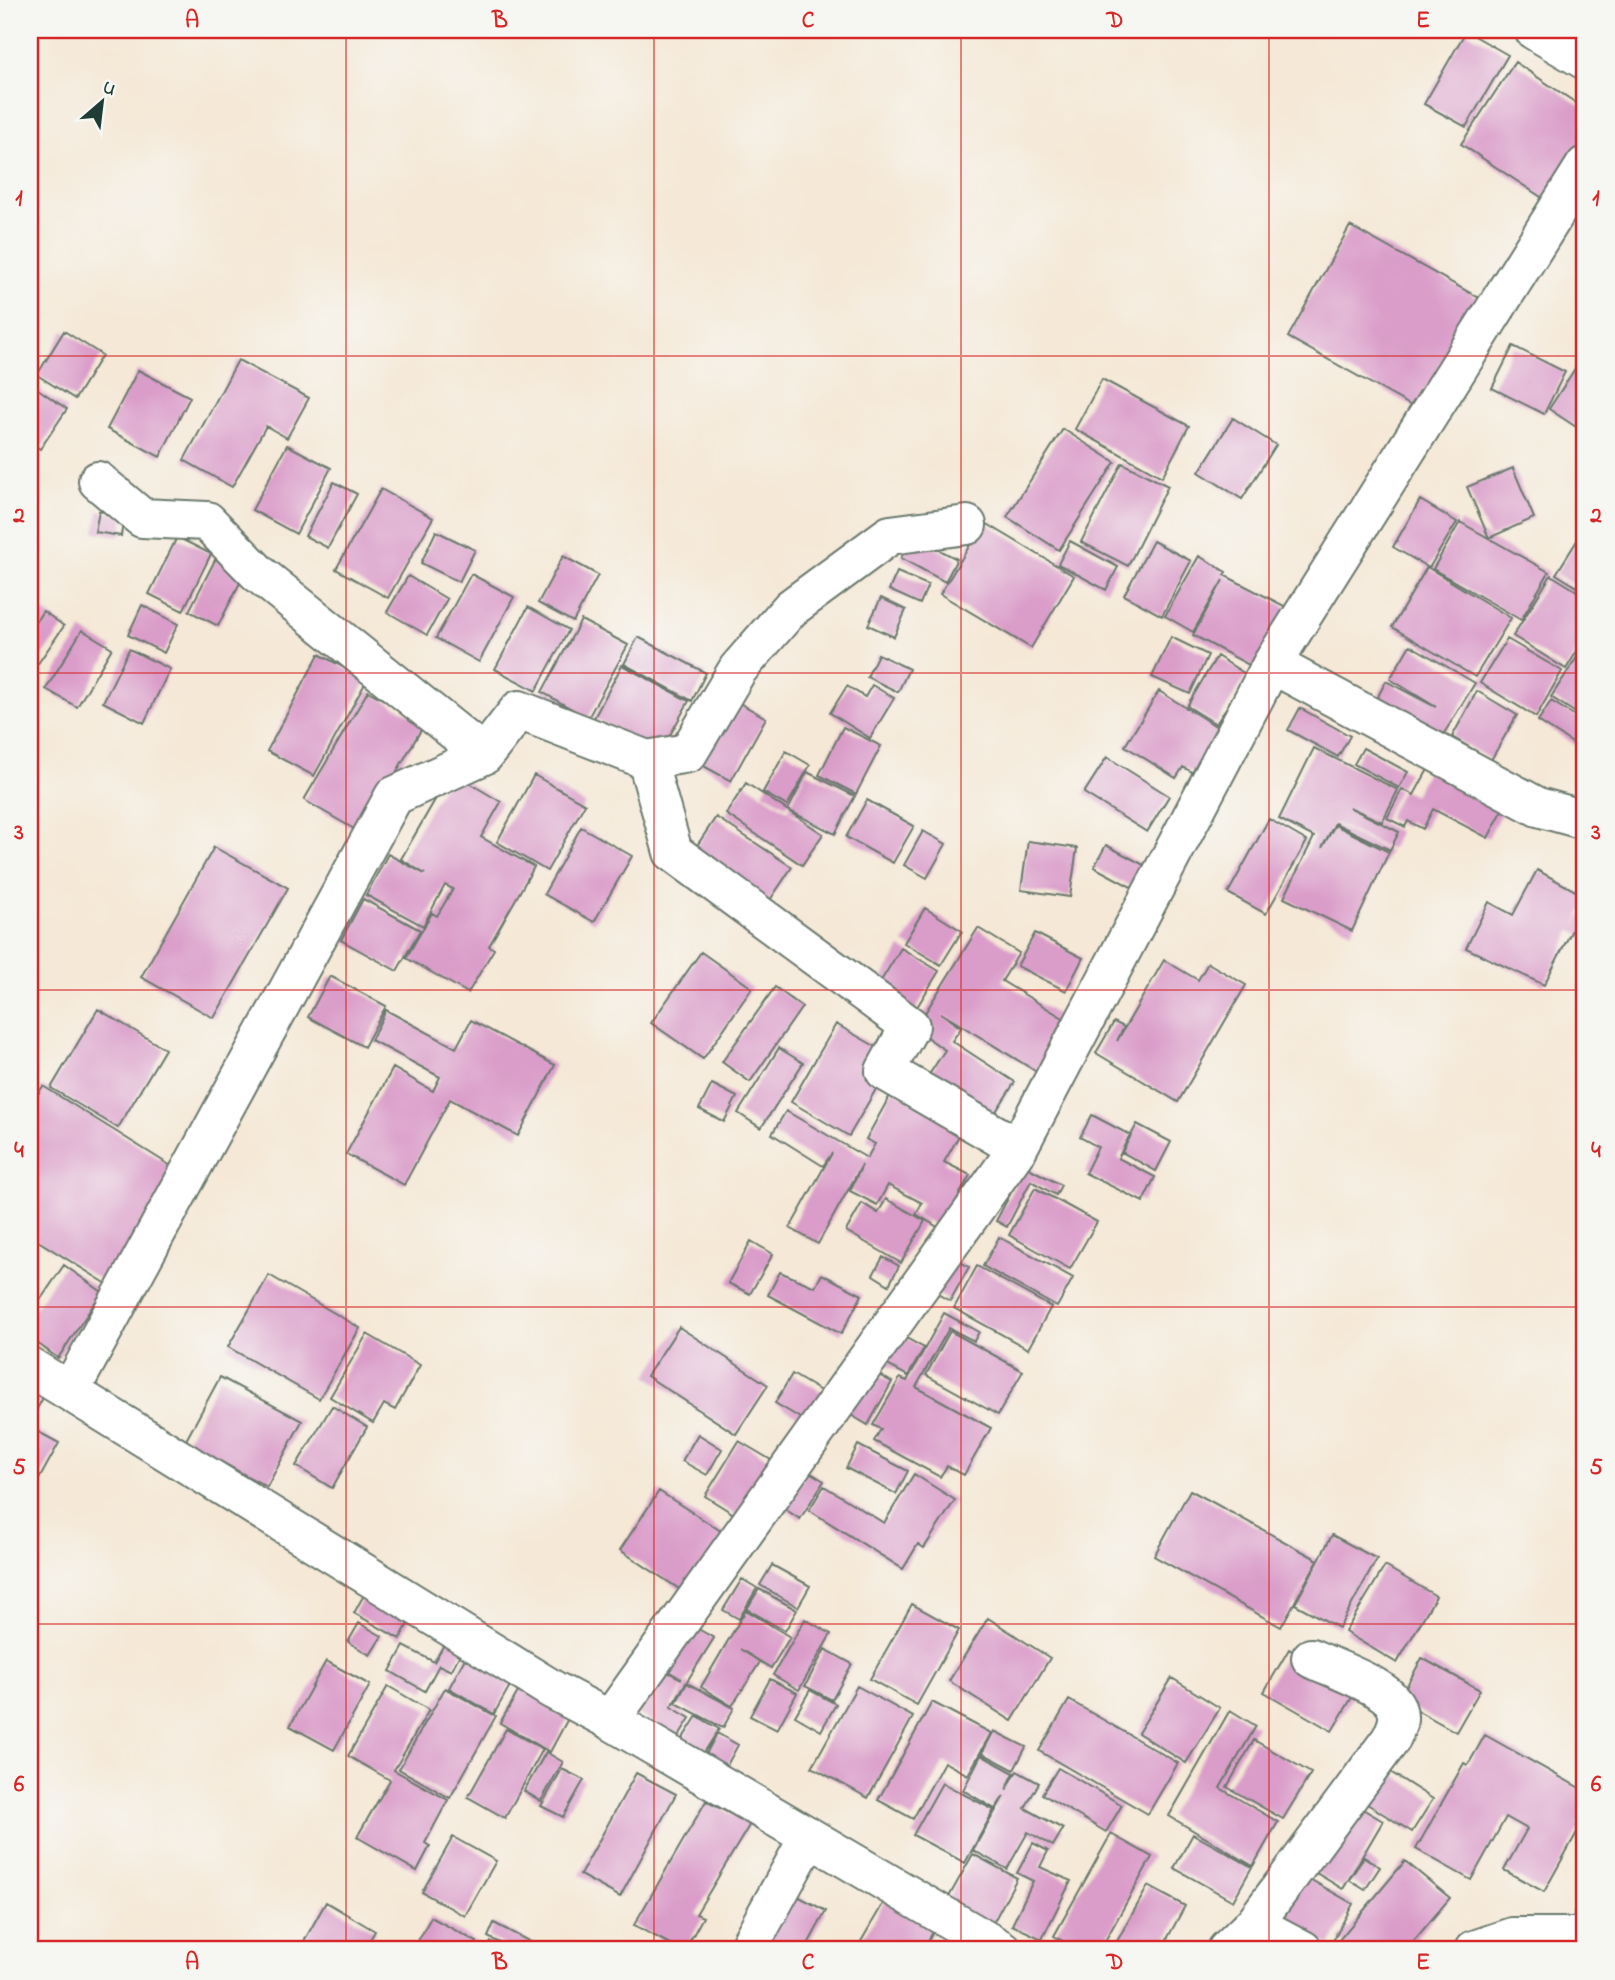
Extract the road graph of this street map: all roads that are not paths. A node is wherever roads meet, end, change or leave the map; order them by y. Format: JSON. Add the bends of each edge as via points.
{"nodes":[{"id":1,"x":1534,"y":30,"type":"edge"},
{"id":2,"x":1585,"y":60,"type":"edge"},
{"id":3,"x":1585,"y":166,"type":"edge"},
{"id":4,"x":98,"y":481,"type":"dead end"},
{"id":5,"x":967,"y":525,"type":"dead end"},
{"id":6,"x":1272,"y":664,"type":"junction"},
{"id":7,"x":484,"y":755,"type":"junction"},
{"id":8,"x":647,"y":760,"type":"junction"},
{"id":9,"x":1585,"y":820,"type":"edge"},
{"id":10,"x":1018,"y":1148,"type":"junction"},
{"id":11,"x":30,"y":1367,"type":"edge"},
{"id":12,"x":70,"y":1391,"type":"junction"},
{"id":13,"x":1311,"y":1658,"type":"dead end"},
{"id":14,"x":610,"y":1720,"type":"junction"},
{"id":15,"x":809,"y":1837,"type":"junction"},
{"id":16,"x":1254,"y":1924,"type":"junction"},
{"id":17,"x":1585,"y":1937,"type":"edge"},
{"id":18,"x":747,"y":1950,"type":"edge"},
{"id":19,"x":1002,"y":1950,"type":"edge"},
{"id":20,"x":1227,"y":1950,"type":"edge"},
{"id":21,"x":1303,"y":1950,"type":"edge"},
{"id":22,"x":1474,"y":1950,"type":"edge"}],
"edges":[{"from":1,"to":2,"type":"street"},
{"from":3,"to":6,"type":"street"},
{"from":4,"to":7,"type":"street","via":[[142,518],[207,522],[258,573]]},
{"from":5,"to":8,"type":"street","via":[[890,535],[791,607],[738,669],[688,754]]},
{"from":6,"to":9,"type":"street","via":[[1538,807]]},
{"from":6,"to":10,"type":"street"},
{"from":7,"to":8,"type":"street","via":[[519,710]]},
{"from":7,"to":12,"type":"street","via":[[394,796]]},
{"from":8,"to":10,"type":"street","via":[[673,852],[910,1026],[885,1071]]},
{"from":10,"to":14,"type":"street"},
{"from":11,"to":12,"type":"street"},
{"from":12,"to":14,"type":"street","via":[[553,1690]]},
{"from":13,"to":16,"type":"street","via":[[1382,1692],[1396,1706],[1399,1721],[1391,1739]]},
{"from":14,"to":15,"type":"street"},
{"from":15,"to":18,"type":"street"},
{"from":15,"to":19,"type":"street"},
{"from":16,"to":20,"type":"street"},
{"from":16,"to":21,"type":"street"},
{"from":17,"to":22,"type":"street","via":[[1512,1937]]}]}
